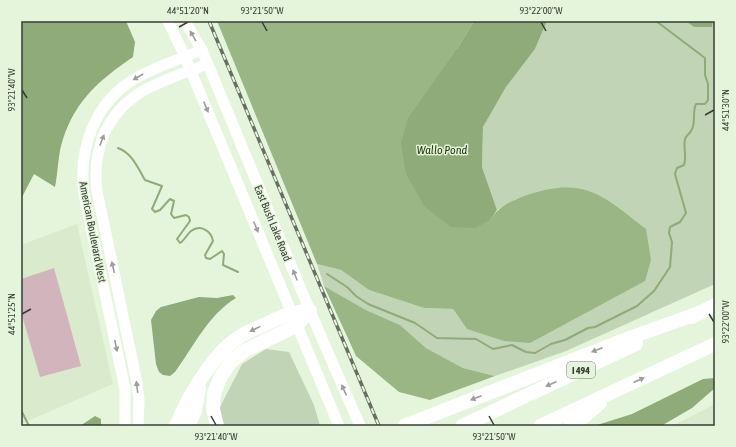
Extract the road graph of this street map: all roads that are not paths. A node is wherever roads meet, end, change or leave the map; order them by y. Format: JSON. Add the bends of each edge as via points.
{"nodes":[{"id":1,"x":168,"y":21,"type":"edge"},
{"id":2,"x":185,"y":21,"type":"edge"},
{"id":3,"x":202,"y":50,"type":"junction"},
{"id":4,"x":185,"y":57,"type":"junction"},
{"id":5,"x":207,"y":64,"type":"junction"},
{"id":6,"x":191,"y":71,"type":"junction"},
{"id":7,"x":715,"y":306,"type":"edge"},
{"id":8,"x":310,"y":311,"type":"junction"},
{"id":9,"x":291,"y":312,"type":"junction"},
{"id":10,"x":699,"y":313,"type":"junction"},
{"id":11,"x":296,"y":326,"type":"junction"},
{"id":12,"x":715,"y":344,"type":"edge"},
{"id":13,"x":200,"y":383,"type":"junction"},
{"id":14,"x":615,"y":391,"type":"junction"},
{"id":15,"x":125,"y":426,"type":"edge"},
{"id":16,"x":138,"y":426,"type":"edge"},
{"id":17,"x":176,"y":426,"type":"edge"},
{"id":18,"x":188,"y":426,"type":"edge"},
{"id":19,"x":217,"y":426,"type":"edge"},
{"id":20,"x":339,"y":426,"type":"edge"},
{"id":21,"x":360,"y":426,"type":"edge"},
{"id":22,"x":404,"y":426,"type":"edge"},
{"id":23,"x":462,"y":426,"type":"edge"},
{"id":24,"x":540,"y":426,"type":"edge"},
{"id":25,"x":570,"y":426,"type":"edge"}],
"edges":[{"from":1,"to":4,"type":"street","name":"East Bush Lake Road"},
{"from":3,"to":2,"type":"street","name":"East Bush Lake Road","one_way":true},
{"from":3,"to":4,"type":"street","name":"American Boulevard West"},
{"from":3,"to":5,"type":"street","name":"East Bush Lake Road"},
{"from":4,"to":6,"type":"street","name":"East Bush Lake Road"},
{"from":4,"to":15,"type":"street","name":"American Boulevard West","one_way":true,"via":[[135,78],[110,99],[92,127],[83,160],[84,194],[125,389]]},
{"from":5,"to":6,"type":"street","name":"American Boulevard West"},
{"from":8,"to":5,"type":"street","name":"East Bush Lake Road","one_way":true},
{"from":6,"to":9,"type":"street","name":"East Bush Lake Road","one_way":true},
{"from":16,"to":6,"type":"street","name":"American Boulevard West","one_way":true,"via":[[137,382],[97,191],[96,158],[111,121],[130,100],[156,84]]},
{"from":7,"to":10,"type":"highway","number":"I 494"},
{"from":8,"to":9,"type":"highway"},
{"from":8,"to":11,"type":"highway"},
{"from":21,"to":8,"type":"street","name":"East Bush Lake Road","one_way":true},
{"from":9,"to":11,"type":"street","name":"East Bush Lake Road"},
{"from":9,"to":13,"type":"highway","one_way":true,"via":[[237,338],[216,358]]},
{"from":10,"to":22,"type":"highway","one_way":true},
{"from":10,"to":23,"type":"highway","number":"I 494","one_way":true},
{"from":11,"to":19,"type":"highway","via":[[244,351],[228,365],[214,394],[213,409]]},
{"from":11,"to":20,"type":"street","name":"East Bush Lake Road"},
{"from":14,"to":12,"type":"highway","one_way":true},
{"from":13,"to":17,"type":"highway","via":[[184,406]]},
{"from":13,"to":18,"type":"highway","via":[[195,411]]},
{"from":14,"to":24,"type":"highway"},
{"from":14,"to":25,"type":"highway","via":[[579,422]]}]}
